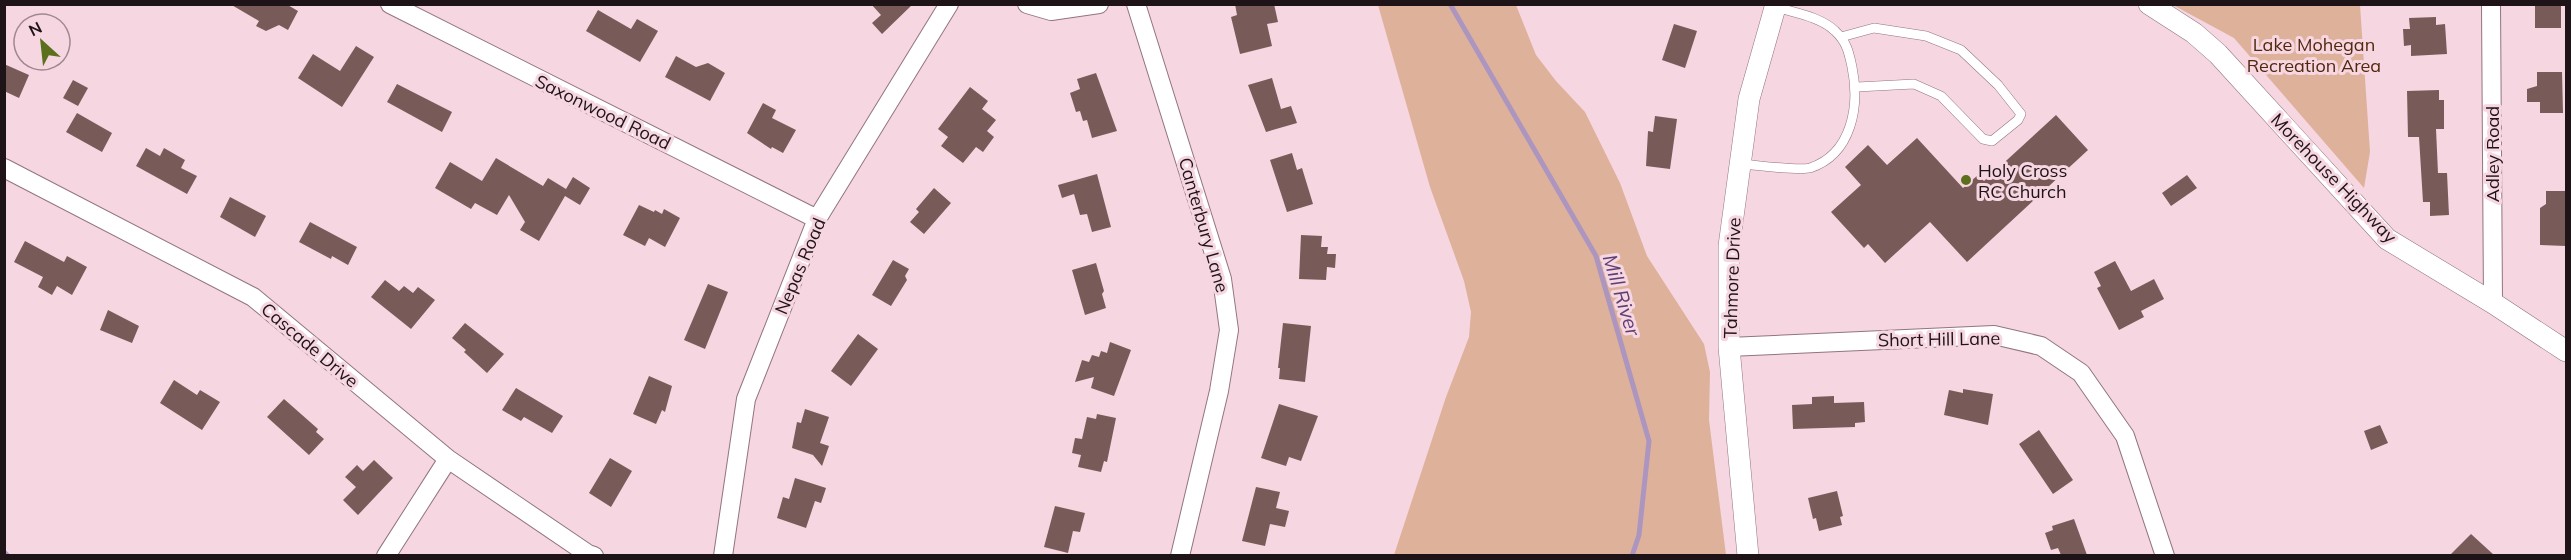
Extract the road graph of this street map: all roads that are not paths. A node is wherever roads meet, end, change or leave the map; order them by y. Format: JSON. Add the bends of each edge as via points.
{"nodes":[{"id":1,"x":390,"y":4,"type":"edge"},
{"id":2,"x":949,"y":4,"type":"edge"},
{"id":3,"x":1027,"y":4,"type":"edge"},
{"id":4,"x":1099,"y":4,"type":"edge"},
{"id":5,"x":1136,"y":4,"type":"edge"},
{"id":6,"x":2149,"y":4,"type":"edge"},
{"id":7,"x":2491,"y":4,"type":"edge"},
{"id":8,"x":1776,"y":6,"type":"edge"},
{"id":9,"x":1841,"y":37,"type":"junction"},
{"id":10,"x":1857,"y":87,"type":"junction"},
{"id":11,"x":1741,"y":164,"type":"junction"},
{"id":12,"x":4,"y":168,"type":"edge"},
{"id":13,"x":818,"y":219,"type":"junction"},
{"id":14,"x":2493,"y":303,"type":"junction"},
{"id":15,"x":1729,"y":347,"type":"junction"},
{"id":16,"x":2566,"y":351,"type":"edge"},
{"id":17,"x":448,"y":459,"type":"junction"},
{"id":18,"x":386,"y":555,"type":"edge"},
{"id":19,"x":594,"y":555,"type":"edge"},
{"id":20,"x":723,"y":555,"type":"edge"},
{"id":21,"x":1180,"y":555,"type":"edge"},
{"id":22,"x":1748,"y":555,"type":"edge"},
{"id":23,"x":2165,"y":555,"type":"edge"}],
"edges":[{"from":1,"to":13,"type":"street","name":"Saxonwood Road"},
{"from":2,"to":13,"type":"street","name":"Nepas Road"},
{"from":3,"to":4,"type":"street","via":[[1051,11]]},
{"from":5,"to":21,"type":"street","name":"Canterbury Lane","via":[[1222,279],[1229,330],[1219,391]]},
{"from":6,"to":14,"type":"street","name":"Morehouse Highway","via":[[2218,54],[2387,239]]},
{"from":7,"to":14,"type":"street","name":"Adley Road"},
{"from":8,"to":9,"type":"lane","via":[[1810,17]]},
{"from":8,"to":11,"type":"street","name":"Tahmore Drive","via":[[1749,99]]},
{"from":9,"to":10,"type":"lane","via":[[1848,46]]},
{"from":9,"to":10,"type":"lane","via":[[1874,28],[1926,36],[1961,50],[1998,85],[2021,114],[1992,141],[1983,139],[1941,96],[1914,84]]},
{"from":10,"to":11,"type":"lane","via":[[1854,121],[1841,146],[1824,160],[1808,168]]},
{"from":11,"to":15,"type":"street","name":"Tahmore Drive","via":[[1729,246]]},
{"from":12,"to":17,"type":"street","name":"Cascade Drive","via":[[253,297]]},
{"from":13,"to":20,"type":"street","name":"Nepas Road","via":[[746,399]]},
{"from":14,"to":16,"type":"street","name":"Morehouse Highway"},
{"from":15,"to":22,"type":"street","name":"Tahmore Drive"},
{"from":15,"to":23,"type":"street","name":"Short Hill Lane","via":[[1994,335],[2041,346],[2081,373],[2125,436]]},
{"from":17,"to":18,"type":"street"},
{"from":17,"to":19,"type":"street","name":"Cascade Drive"}]}
